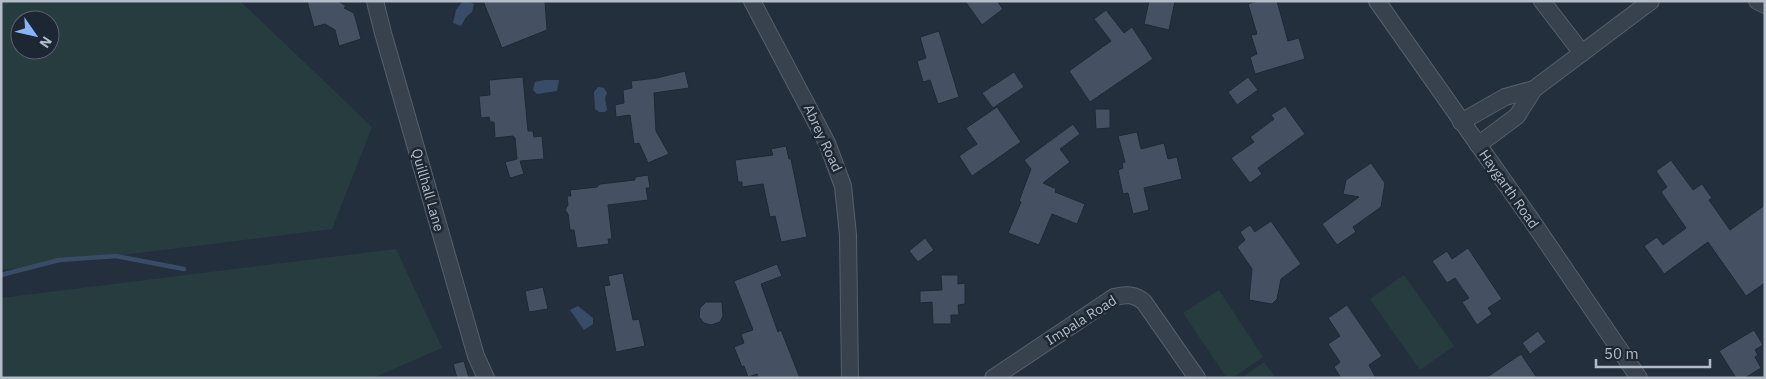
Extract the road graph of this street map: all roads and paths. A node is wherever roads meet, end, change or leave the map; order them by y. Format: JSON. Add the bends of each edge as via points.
{"nodes":[{"id":1,"x":375,"y":1,"type":"edge"},
{"id":2,"x":752,"y":1,"type":"edge"},
{"id":3,"x":1377,"y":1,"type":"edge"},
{"id":4,"x":1542,"y":1,"type":"edge"},
{"id":5,"x":1651,"y":1,"type":"edge"},
{"id":6,"x":1757,"y":1,"type":"edge"},
{"id":7,"x":1765,"y":5,"type":"edge"},
{"id":8,"x":1582,"y":53,"type":"junction"},
{"id":9,"x":1534,"y":88,"type":"junction"},
{"id":10,"x":1461,"y":122,"type":"junction"},
{"id":11,"x":1478,"y":145,"type":"junction"},
{"id":12,"x":486,"y":378,"type":"edge"},
{"id":13,"x":850,"y":378,"type":"edge"},
{"id":14,"x":993,"y":378,"type":"edge"},
{"id":15,"x":1197,"y":378,"type":"edge"},
{"id":16,"x":1639,"y":378,"type":"edge"}],
"edges":[{"from":1,"to":12,"type":"street","name":"Quillhall Lane","via":[[468,331]]},
{"from":2,"to":13,"type":"street","name":"Abrey Road","via":[[828,143],[843,186],[848,235]]},
{"from":3,"to":10,"type":"street","name":"Haygarth Road"},
{"from":4,"to":8,"type":"street"},
{"from":5,"to":8,"type":"street"},
{"from":6,"to":7,"type":"street"},
{"from":8,"to":9,"type":"street"},
{"from":9,"to":10,"type":"street","via":[[1505,97]]},
{"from":9,"to":11,"type":"street","via":[[1517,116]]},
{"from":10,"to":11,"type":"street","name":"Haygarth Road"},
{"from":11,"to":16,"type":"street","name":"Haygarth Road"},
{"from":14,"to":15,"type":"street","name":"Impala Road","via":[[1114,297],[1127,294],[1144,302]]}]}
